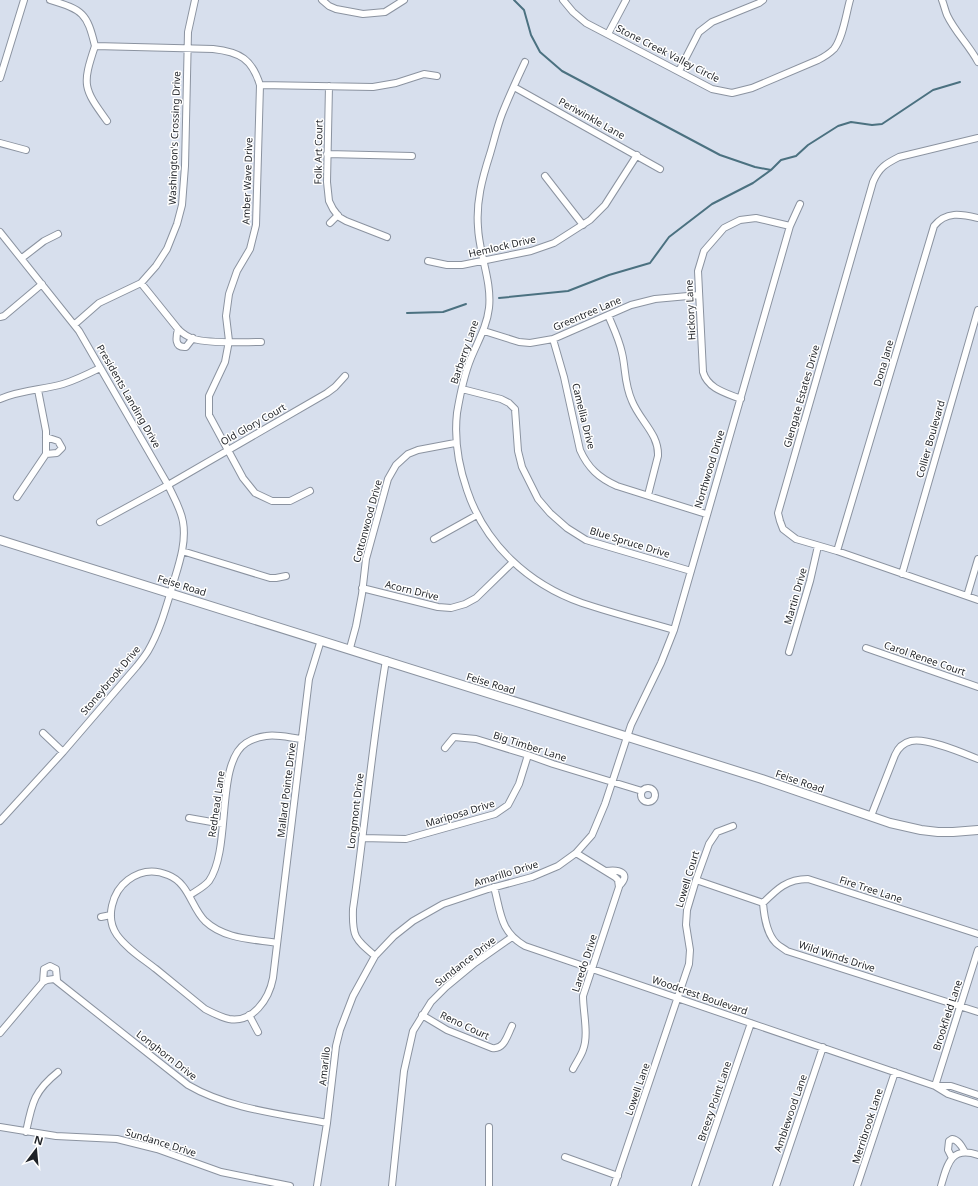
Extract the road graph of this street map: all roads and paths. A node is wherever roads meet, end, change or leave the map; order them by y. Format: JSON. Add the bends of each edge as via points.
{"nodes":[{"id":1,"x":24,"y":0,"type":"edge"},
{"id":2,"x":50,"y":0,"type":"edge"},
{"id":3,"x":195,"y":0,"type":"edge"},
{"id":4,"x":322,"y":0,"type":"edge"},
{"id":5,"x":404,"y":0,"type":"edge"},
{"id":6,"x":563,"y":0,"type":"edge"},
{"id":7,"x":626,"y":0,"type":"edge"},
{"id":8,"x":763,"y":0,"type":"edge"},
{"id":9,"x":850,"y":0,"type":"edge"},
{"id":10,"x":942,"y":0,"type":"edge"},
{"id":11,"x":608,"y":34,"type":"junction"},
{"id":12,"x":95,"y":46,"type":"junction"},
{"id":13,"x":188,"y":49,"type":"junction"},
{"id":14,"x":525,"y":62,"type":"dead end"},
{"id":15,"x":978,"y":62,"type":"edge"},
{"id":16,"x":679,"y":71,"type":"junction"},
{"id":17,"x":437,"y":76,"type":"dead end"},
{"id":18,"x":0,"y":78,"type":"edge"},
{"id":19,"x":260,"y":85,"type":"junction"},
{"id":20,"x":329,"y":86,"type":"junction"},
{"id":21,"x":514,"y":87,"type":"junction"},
{"id":22,"x":106,"y":121,"type":"dead end"},
{"id":23,"x":978,"y":138,"type":"edge"},
{"id":24,"x":0,"y":143,"type":"edge"},
{"id":25,"x":26,"y":150,"type":"dead end"},
{"id":26,"x":327,"y":154,"type":"junction"},
{"id":27,"x":637,"y":155,"type":"junction"},
{"id":28,"x":412,"y":156,"type":"dead end"},
{"id":29,"x":660,"y":169,"type":"dead end"},
{"id":30,"x":545,"y":176,"type":"dead end"},
{"id":31,"x":800,"y":204,"type":"dead end"},
{"id":32,"x":338,"y":215,"type":"junction"},
{"id":33,"x":978,"y":218,"type":"edge"},
{"id":34,"x":330,"y":223,"type":"dead end"},
{"id":35,"x":582,"y":225,"type":"junction"},
{"id":36,"x":790,"y":226,"type":"junction"},
{"id":37,"x":0,"y":232,"type":"edge"},
{"id":38,"x":58,"y":234,"type":"dead end"},
{"id":39,"x":387,"y":237,"type":"dead end"},
{"id":40,"x":22,"y":258,"type":"junction"},
{"id":41,"x":428,"y":261,"type":"dead end"},
{"id":42,"x":484,"y":261,"type":"junction"},
{"id":43,"x":141,"y":283,"type":"junction"},
{"id":44,"x":42,"y":284,"type":"junction"},
{"id":45,"x":699,"y":295,"type":"junction"},
{"id":46,"x":978,"y":310,"type":"edge"},
{"id":47,"x":608,"y":315,"type":"junction"},
{"id":48,"x":0,"y":318,"type":"edge"},
{"id":49,"x":74,"y":324,"type":"junction"},
{"id":50,"x":178,"y":329,"type":"junction"},
{"id":51,"x":484,"y":331,"type":"junction"},
{"id":52,"x":193,"y":338,"type":"junction"},
{"id":53,"x":553,"y":338,"type":"junction"},
{"id":54,"x":229,"y":341,"type":"junction"},
{"id":55,"x":261,"y":342,"type":"dead end"},
{"id":56,"x":100,"y":368,"type":"junction"},
{"id":57,"x":345,"y":376,"type":"dead end"},
{"id":58,"x":462,"y":389,"type":"junction"},
{"id":59,"x":38,"y":390,"type":"junction"},
{"id":60,"x":0,"y":399,"type":"edge"},
{"id":61,"x":741,"y":399,"type":"junction"},
{"id":62,"x":46,"y":437,"type":"junction"},
{"id":63,"x":456,"y":443,"type":"junction"},
{"id":64,"x":228,"y":450,"type":"junction"},
{"id":65,"x":46,"y":454,"type":"junction"},
{"id":66,"x":168,"y":485,"type":"junction"},
{"id":67,"x":310,"y":491,"type":"dead end"},
{"id":68,"x":648,"y":496,"type":"junction"},
{"id":69,"x":17,"y":497,"type":"dead end"},
{"id":70,"x":706,"y":514,"type":"junction"},
{"id":71,"x":477,"y":515,"type":"junction"},
{"id":72,"x":100,"y":522,"type":"dead end"},
{"id":73,"x":434,"y":539,"type":"dead end"},
{"id":74,"x":0,"y":540,"type":"edge"},
{"id":75,"x":818,"y":546,"type":"junction"},
{"id":76,"x":182,"y":551,"type":"junction"},
{"id":77,"x":837,"y":551,"type":"junction"},
{"id":78,"x":978,"y":559,"type":"edge"},
{"id":79,"x":513,"y":562,"type":"junction"},
{"id":80,"x":691,"y":571,"type":"junction"},
{"id":81,"x":902,"y":574,"type":"junction"},
{"id":82,"x":286,"y":576,"type":"dead end"},
{"id":83,"x":362,"y":588,"type":"junction"},
{"id":84,"x":171,"y":592,"type":"junction"},
{"id":85,"x":967,"y":596,"type":"junction"},
{"id":86,"x":978,"y":600,"type":"edge"},
{"id":87,"x":674,"y":630,"type":"junction"},
{"id":88,"x":321,"y":640,"type":"junction"},
{"id":89,"x":350,"y":648,"type":"junction"},
{"id":90,"x":866,"y":648,"type":"dead end"},
{"id":91,"x":789,"y":652,"type":"dead end"},
{"id":92,"x":386,"y":660,"type":"junction"},
{"id":93,"x":978,"y":686,"type":"edge"},
{"id":94,"x":42,"y":733,"type":"dead end"},
{"id":95,"x":628,"y":736,"type":"junction"},
{"id":96,"x":302,"y":739,"type":"junction"},
{"id":97,"x":445,"y":748,"type":"dead end"},
{"id":98,"x":63,"y":752,"type":"junction"},
{"id":99,"x":528,"y":755,"type":"junction"},
{"id":100,"x":978,"y":759,"type":"edge"},
{"id":101,"x":612,"y":782,"type":"junction"},
{"id":102,"x":642,"y":791,"type":"dead end"},
{"id":103,"x":870,"y":816,"type":"junction"},
{"id":104,"x":189,"y":818,"type":"dead end"},
{"id":105,"x":0,"y":822,"type":"edge"},
{"id":106,"x":223,"y":824,"type":"junction"},
{"id":107,"x":733,"y":826,"type":"dead end"},
{"id":108,"x":978,"y":830,"type":"edge"},
{"id":109,"x":362,"y":838,"type":"junction"},
{"id":110,"x":576,"y":853,"type":"junction"},
{"id":111,"x":696,"y":880,"type":"junction"},
{"id":112,"x":494,"y":887,"type":"junction"},
{"id":113,"x":190,"y":895,"type":"junction"},
{"id":114,"x":763,"y":903,"type":"junction"},
{"id":115,"x":111,"y":915,"type":"junction"},
{"id":116,"x":101,"y":917,"type":"dead end"},
{"id":117,"x":978,"y":934,"type":"edge"},
{"id":118,"x":512,"y":937,"type":"junction"},
{"id":119,"x":277,"y":943,"type":"junction"},
{"id":120,"x":978,"y":950,"type":"edge"},
{"id":121,"x":375,"y":956,"type":"junction"},
{"id":122,"x":592,"y":969,"type":"junction"},
{"id":123,"x":57,"y":980,"type":"junction"},
{"id":124,"x":43,"y":982,"type":"junction"},
{"id":125,"x":678,"y":998,"type":"junction"},
{"id":126,"x":960,"y":1006,"type":"junction"},
{"id":127,"x":978,"y":1012,"type":"edge"},
{"id":128,"x":249,"y":1015,"type":"junction"},
{"id":129,"x":422,"y":1015,"type":"junction"},
{"id":130,"x":751,"y":1023,"type":"junction"},
{"id":131,"x":512,"y":1026,"type":"dead end"},
{"id":132,"x":258,"y":1032,"type":"dead end"},
{"id":133,"x":0,"y":1033,"type":"edge"},
{"id":134,"x":823,"y":1047,"type":"junction"},
{"id":135,"x":573,"y":1069,"type":"dead end"},
{"id":136,"x":58,"y":1072,"type":"dead end"},
{"id":137,"x":895,"y":1072,"type":"junction"},
{"id":138,"x":935,"y":1086,"type":"junction"},
{"id":139,"x":978,"y":1096,"type":"edge"},
{"id":140,"x":978,"y":1104,"type":"edge"},
{"id":141,"x":327,"y":1123,"type":"junction"},
{"id":142,"x":0,"y":1127,"type":"edge"},
{"id":143,"x":489,"y":1127,"type":"dead end"},
{"id":144,"x":26,"y":1132,"type":"junction"},
{"id":145,"x":965,"y":1152,"type":"junction"},
{"id":146,"x":978,"y":1155,"type":"edge"},
{"id":147,"x":565,"y":1157,"type":"dead end"},
{"id":148,"x":952,"y":1158,"type":"junction"},
{"id":149,"x":618,"y":1176,"type":"junction"},
{"id":150,"x":290,"y":1186,"type":"edge"},
{"id":151,"x":317,"y":1186,"type":"edge"},
{"id":152,"x":392,"y":1186,"type":"edge"},
{"id":153,"x":489,"y":1186,"type":"edge"},
{"id":154,"x":614,"y":1186,"type":"edge"},
{"id":155,"x":695,"y":1186,"type":"edge"},
{"id":156,"x":776,"y":1186,"type":"edge"},
{"id":157,"x":858,"y":1186,"type":"edge"},
{"id":158,"x":941,"y":1186,"type":"edge"}],
"edges":[{"from":1,"to":18,"type":"street"},
{"from":2,"to":12,"type":"street","via":[[73,8],[83,15],[91,28]]},
{"from":3,"to":13,"type":"street","name":"Washington's Crossing Drive","via":[[188,32]]},
{"from":4,"to":5,"type":"street","via":[[344,12],[363,14],[385,12]]},
{"from":6,"to":11,"type":"street","name":"Stone Creek Valley Circle","via":[[586,22]]},
{"from":7,"to":11,"type":"street"},
{"from":8,"to":16,"type":"street","via":[[712,22],[700,32]]},
{"from":9,"to":16,"type":"street","name":"Stone Creek Valley Circle","via":[[835,48],[818,60],[752,88],[732,93],[712,89]]},
{"from":10,"to":15,"type":"street","via":[[946,14]]},
{"from":11,"to":16,"type":"street","name":"Stone Creek Valley Circle"},
{"from":12,"to":13,"type":"street","name":"Amber Wave Drive"},
{"from":12,"to":22,"type":"street","via":[[87,69],[87,88]]},
{"from":13,"to":19,"type":"street","name":"Amber Wave Drive","via":[[223,50],[238,54],[249,63]]},
{"from":13,"to":43,"type":"street","name":"Washington's Crossing Drive","via":[[185,166],[180,214],[166,249],[156,266]]},
{"from":14,"to":21,"type":"street","name":"Barberry Lane"},
{"from":17,"to":20,"type":"street","via":[[424,74],[373,87]]},
{"from":19,"to":20,"type":"street"},
{"from":19,"to":54,"type":"street","name":"Amber Wave Drive","via":[[256,225],[250,249],[237,271],[229,294],[226,316]]},
{"from":20,"to":26,"type":"street","name":"Folk Art Court"},
{"from":21,"to":27,"type":"street","name":"Periwinkle Lane"},
{"from":21,"to":42,"type":"street","name":"Barberry Lane","via":[[497,128],[477,206]]},
{"from":23,"to":75,"type":"street","name":"Glengate Estates Drive","via":[[899,157],[887,163],[873,182],[778,512],[786,532],[796,539]]},
{"from":24,"to":25,"type":"street"},
{"from":26,"to":28,"type":"street"},
{"from":26,"to":32,"type":"street","name":"Folk Art Court","via":[[328,198]]},
{"from":27,"to":29,"type":"street","name":"Periwinkle Lane"},
{"from":27,"to":35,"type":"street","name":"Hemlock Drive","via":[[605,205]]},
{"from":30,"to":35,"type":"street"},
{"from":31,"to":36,"type":"street","name":"Northwood Drive"},
{"from":32,"to":34,"type":"street"},
{"from":32,"to":39,"type":"street","name":"Folk Art Court","via":[[351,224]]},
{"from":33,"to":77,"type":"street","name":"Dona Jane","via":[[951,215],[934,226]]},
{"from":35,"to":42,"type":"street","name":"Hemlock Drive","via":[[554,243],[531,251]]},
{"from":36,"to":45,"type":"street","name":"Hickory Lane","via":[[756,218],[740,220],[724,228],[704,251],[698,271]]},
{"from":36,"to":61,"type":"street","name":"Northwood Drive"},
{"from":37,"to":40,"type":"street","name":"Presidents Landing Drive"},
{"from":38,"to":40,"type":"street"},
{"from":40,"to":44,"type":"street","name":"Presidents Landing Drive"},
{"from":41,"to":42,"type":"street","name":"Hemlock Drive","via":[[462,266]]},
{"from":42,"to":51,"type":"street","name":"Barberry Lane","via":[[489,309]]},
{"from":43,"to":49,"type":"street","name":"Washington's Crossing Drive","via":[[98,303]]},
{"from":43,"to":50,"type":"street"},
{"from":44,"to":48,"type":"street"},
{"from":44,"to":49,"type":"street","name":"Presidents Landing Drive"},
{"from":45,"to":47,"type":"street","name":"Greentree Lane","via":[[654,299]]},
{"from":45,"to":61,"type":"street","name":"Hickory Lane","via":[[704,378],[718,391]]},
{"from":46,"to":81,"type":"street","name":"Collier Boulevard"},
{"from":47,"to":53,"type":"street","name":"Greentree Lane"},
{"from":47,"to":68,"type":"street","via":[[622,354],[628,392],[651,430],[658,450]]},
{"from":49,"to":56,"type":"street","name":"Presidents Landing Drive"},
{"from":50,"to":52,"type":"street"},
{"from":50,"to":52,"type":"street","via":[[178,345],[186,347]]},
{"from":51,"to":53,"type":"street","name":"Greentree Lane","via":[[519,342],[530,343]]},
{"from":51,"to":58,"type":"street","name":"Barberry Lane","via":[[471,359]]},
{"from":52,"to":54,"type":"street"},
{"from":53,"to":68,"type":"street","name":"Camellia Drive","via":[[583,457],[604,480]]},
{"from":54,"to":55,"type":"street"},
{"from":54,"to":64,"type":"street","name":"Amber Wave Drive","via":[[225,362],[209,396],[208,408],[209,415]]},
{"from":56,"to":59,"type":"street","via":[[74,381]]},
{"from":56,"to":66,"type":"street","name":"Presidents Landing Drive"},
{"from":57,"to":64,"type":"street","name":"Old Glory Court","via":[[327,393]]},
{"from":58,"to":63,"type":"street","name":"Barberry Lane","via":[[457,414]]},
{"from":58,"to":80,"type":"street","name":"Blue Spruce Drive","via":[[500,399],[515,409],[518,451],[522,467],[538,499],[567,528],[586,540]]},
{"from":59,"to":60,"type":"street","via":[[14,393]]},
{"from":59,"to":62,"type":"street"},
{"from":61,"to":70,"type":"street","name":"Northwood Drive"},
{"from":62,"to":65,"type":"street"},
{"from":62,"to":65,"type":"street","via":[[58,441],[62,448]]},
{"from":63,"to":71,"type":"street","name":"Barberry Lane","via":[[463,480]]},
{"from":63,"to":83,"type":"street","name":"Cottonwood Drive","via":[[418,450],[408,454],[396,465],[388,479],[366,559]]},
{"from":64,"to":66,"type":"street","name":"Old Glory Court"},
{"from":64,"to":67,"type":"street","name":"Amber Wave Drive","via":[[243,478],[259,496],[272,501],[290,501]]},
{"from":65,"to":69,"type":"street"},
{"from":66,"to":72,"type":"street","name":"Old Glory Court"},
{"from":66,"to":76,"type":"street","name":"Presidents Landing Drive","via":[[183,520]]},
{"from":68,"to":70,"type":"street","name":"Camellia Drive"},
{"from":70,"to":80,"type":"street","name":"Northwood Drive"},
{"from":71,"to":73,"type":"street"},
{"from":71,"to":79,"type":"street","name":"Barberry Lane","via":[[495,542]]},
{"from":74,"to":84,"type":"main road","name":"Feise Road"},
{"from":75,"to":77,"type":"street","name":"Glengate Estates Drive"},
{"from":75,"to":91,"type":"street","name":"Martin Drive"},
{"from":76,"to":82,"type":"street","via":[[270,578]]},
{"from":76,"to":84,"type":"street","name":"Presidents Landing Drive"},
{"from":77,"to":81,"type":"street","name":"Glengate Estates Drive"},
{"from":78,"to":85,"type":"street"},
{"from":79,"to":83,"type":"street","name":"Acorn Drive","via":[[476,598],[451,608]]},
{"from":79,"to":87,"type":"street","name":"Barberry Lane","via":[[565,596]]},
{"from":80,"to":87,"type":"street","name":"Northwood Drive"},
{"from":81,"to":85,"type":"street","name":"Glengate Estates Drive"},
{"from":83,"to":89,"type":"street","name":"Cottonwood Drive"},
{"from":84,"to":88,"type":"main road","name":"Feise Road"},
{"from":84,"to":98,"type":"street","name":"Stoneybrook Drive","via":[[163,620],[148,651]]},
{"from":85,"to":86,"type":"street","name":"Glengate Estates Drive"},
{"from":87,"to":95,"type":"street","name":"Northwood Drive"},
{"from":88,"to":89,"type":"main road","name":"Feise Road"},
{"from":88,"to":96,"type":"street","name":"Mallard Pointe Drive","via":[[310,679]]},
{"from":89,"to":92,"type":"main road","name":"Feise Road"},
{"from":90,"to":93,"type":"street","name":"Carol Renee Court"},
{"from":92,"to":95,"type":"main road","name":"Feise Road"},
{"from":92,"to":109,"type":"street","name":"Longmont Drive"},
{"from":94,"to":98,"type":"street"},
{"from":95,"to":101,"type":"street","name":"Amarillo Drive"},
{"from":95,"to":103,"type":"main road","name":"Feise Road"},
{"from":96,"to":106,"type":"street","name":"Redhead Lane","via":[[268,735],[245,743],[232,760]]},
{"from":96,"to":119,"type":"street","name":"Mallard Pointe Drive"},
{"from":97,"to":99,"type":"street","name":"Big Timber Lane","via":[[458,736]]},
{"from":98,"to":105,"type":"street","name":"Stoneybrook Drive"},
{"from":99,"to":101,"type":"street","name":"Big Timber Lane"},
{"from":99,"to":109,"type":"street","name":"Mariposa Drive","via":[[508,805],[495,814],[406,839]]},
{"from":100,"to":103,"type":"street","via":[[930,742],[918,740],[900,746]]},
{"from":101,"to":102,"type":"street","name":"Big Timber Lane"},
{"from":101,"to":110,"type":"street","name":"Amarillo Drive","via":[[595,830]]},
{"from":103,"to":108,"type":"main road","name":"Feise Road","via":[[921,830]]},
{"from":104,"to":106,"type":"street"},
{"from":106,"to":113,"type":"street","name":"Redhead Lane","via":[[217,864],[209,881]]},
{"from":107,"to":111,"type":"street","name":"Lowell Court","via":[[717,832],[708,844]]},
{"from":109,"to":121,"type":"street","name":"Longmont Drive","via":[[352,925],[358,941]]},
{"from":110,"to":112,"type":"street","name":"Amarillo Drive","via":[[558,866],[532,877]]},
{"from":110,"to":122,"type":"street","name":"Laredo Drive","via":[[618,880],[619,886]]},
{"from":111,"to":114,"type":"street"},
{"from":111,"to":125,"type":"street","name":"Lowell Court","via":[[687,910],[690,964]]},
{"from":112,"to":118,"type":"street","name":"Woodcrest Boulevard","via":[[505,928]]},
{"from":112,"to":121,"type":"street","name":"Amarillo Drive","via":[[443,904],[413,920]]},
{"from":113,"to":115,"type":"street","via":[[182,884],[169,875],[147,872],[123,884],[113,901]]},
{"from":113,"to":119,"type":"street","via":[[206,921],[228,936]]},
{"from":114,"to":117,"type":"street","name":"Fire Tree Lane","via":[[774,892],[793,880],[808,879]]},
{"from":114,"to":126,"type":"street","name":"Wild Winds Drive","via":[[770,934],[775,942],[787,951]]},
{"from":115,"to":116,"type":"street"},
{"from":115,"to":128,"type":"street","via":[[116,934],[131,950],[205,1009],[229,1019]]},
{"from":118,"to":122,"type":"street","name":"Woodcrest Boulevard","via":[[525,946]]},
{"from":118,"to":129,"type":"street","name":"Sundance Drive","via":[[446,987]]},
{"from":119,"to":128,"type":"street","name":"Mallard Pointe Drive","via":[[269,990],[261,1007]]},
{"from":120,"to":126,"type":"street","name":"Brookfield Lane"},
{"from":121,"to":141,"type":"street","name":"Amarillo","via":[[353,996],[340,1030]]},
{"from":122,"to":125,"type":"street","name":"Woodcrest Boulevard"},
{"from":122,"to":135,"type":"street","name":"Laredo Drive","via":[[583,996],[586,1032],[584,1049]]},
{"from":123,"to":124,"type":"street"},
{"from":123,"to":124,"type":"street","name":"Longhorn Drive","via":[[56,969],[50,966],[44,969]]},
{"from":123,"to":141,"type":"street","name":"Longhorn Drive","via":[[188,1085],[202,1093],[228,1103]]},
{"from":124,"to":133,"type":"street","name":"Longhorn Drive"},
{"from":125,"to":130,"type":"street","name":"Woodcrest Boulevard"},
{"from":125,"to":149,"type":"street","name":"Lowell Lane"},
{"from":126,"to":127,"type":"street","name":"Wild Winds Drive"},
{"from":126,"to":138,"type":"street","name":"Brookfield Lane"},
{"from":128,"to":132,"type":"street"},
{"from":129,"to":131,"type":"street","name":"Reno Court","via":[[447,1030],[492,1048],[503,1045]]},
{"from":129,"to":152,"type":"street","name":"Sundance Drive","via":[[413,1031],[406,1057]]},
{"from":130,"to":134,"type":"street","name":"Woodcrest Boulevard"},
{"from":130,"to":155,"type":"street","name":"Breezy Point Lane"},
{"from":134,"to":137,"type":"street","name":"Woodcrest Boulevard"},
{"from":134,"to":156,"type":"street","name":"Amblewood Lane"},
{"from":136,"to":144,"type":"street","via":[[43,1085],[32,1102]]},
{"from":137,"to":138,"type":"street","name":"Woodcrest Boulevard"},
{"from":137,"to":157,"type":"street","name":"Merribrook Lane"},
{"from":138,"to":139,"type":"street","name":"Woodcrest Boulevard","via":[[951,1086]]},
{"from":138,"to":140,"type":"street","name":"Woodcrest Boulevard","via":[[948,1094]]},
{"from":141,"to":151,"type":"street","name":"Amarillo"},
{"from":142,"to":144,"type":"street","name":"Sundance Drive"},
{"from":143,"to":153,"type":"street"},
{"from":144,"to":150,"type":"street","name":"Sundance Drive","via":[[117,1139],[157,1149],[221,1172]]},
{"from":145,"to":146,"type":"street"},
{"from":145,"to":148,"type":"street","via":[[958,1153]]},
{"from":145,"to":148,"type":"street","via":[[960,1143],[952,1139],[948,1150]]},
{"from":147,"to":149,"type":"street"},
{"from":148,"to":158,"type":"street"},
{"from":149,"to":154,"type":"street","name":"Lowell Lane"}]}
